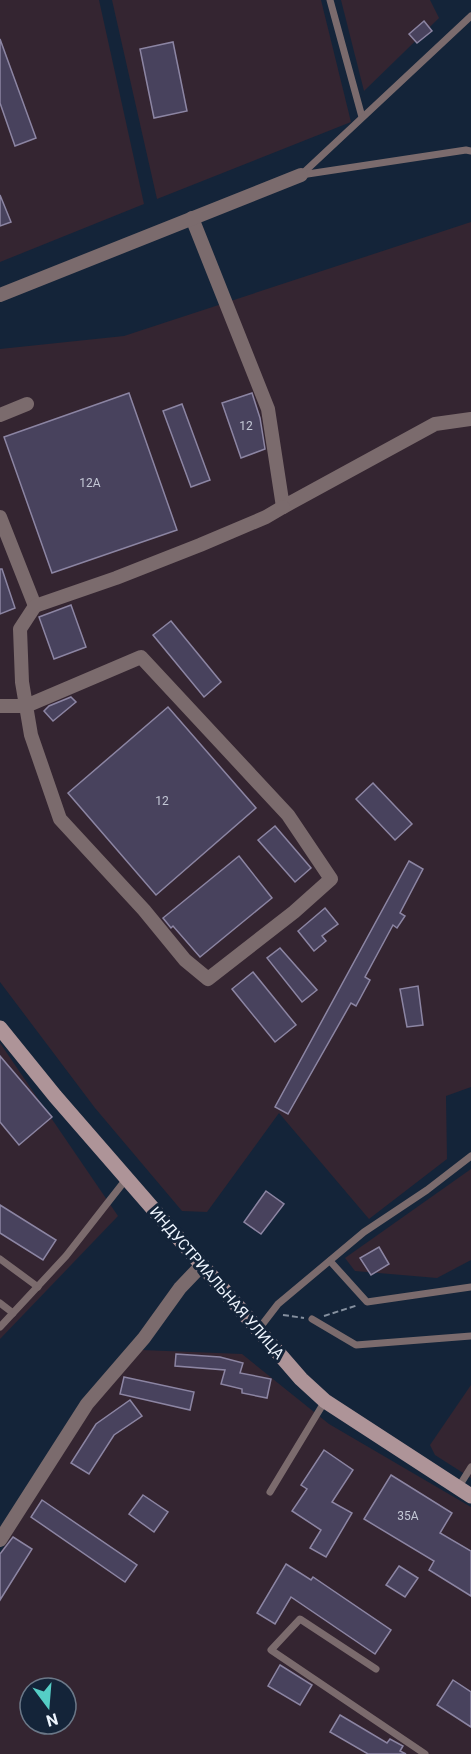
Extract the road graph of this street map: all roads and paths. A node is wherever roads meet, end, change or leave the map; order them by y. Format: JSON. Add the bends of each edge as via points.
{"nodes":[{"id":1,"x":330,"y":0,"type":"edge"},
{"id":2,"x":471,"y":16,"type":"edge"},
{"id":3,"x":362,"y":117,"type":"junction"},
{"id":4,"x":471,"y":151,"type":"edge"},
{"id":5,"x":300,"y":175,"type":"junction"},
{"id":6,"x":192,"y":218,"type":"junction"},
{"id":7,"x":0,"y":295,"type":"edge"},
{"id":8,"x":27,"y":404,"type":"dead end"},
{"id":9,"x":0,"y":415,"type":"edge"},
{"id":10,"x":471,"y":419,"type":"edge"},
{"id":11,"x":283,"y":507,"type":"junction"},
{"id":12,"x":0,"y":517,"type":"edge"},
{"id":13,"x":35,"y":606,"type":"junction"},
{"id":14,"x":0,"y":706,"type":"edge"},
{"id":15,"x":26,"y":706,"type":"junction"},
{"id":16,"x":0,"y":1028,"type":"edge"},
{"id":17,"x":471,"y":1156,"type":"edge"},
{"id":18,"x":127,"y":1178,"type":"junction"},
{"id":19,"x":0,"y":1260,"type":"edge"},
{"id":20,"x":330,"y":1261,"type":"junction"},
{"id":21,"x":201,"y":1266,"type":"junction"},
{"id":22,"x":38,"y":1287,"type":"junction"},
{"id":23,"x":471,"y":1287,"type":"edge"},
{"id":24,"x":0,"y":1304,"type":"edge"},
{"id":25,"x":13,"y":1313,"type":"junction"},
{"id":26,"x":312,"y":1319,"type":"dead end"},
{"id":27,"x":0,"y":1327,"type":"edge"},
{"id":28,"x":258,"y":1330,"type":"junction"},
{"id":29,"x":471,"y":1336,"type":"edge"},
{"id":30,"x":325,"y":1401,"type":"junction"},
{"id":31,"x":471,"y":1467,"type":"edge"},
{"id":32,"x":270,"y":1492,"type":"dead end"},
{"id":33,"x":465,"y":1492,"type":"edge"},
{"id":34,"x":0,"y":1540,"type":"edge"},
{"id":35,"x":376,"y":1669,"type":"dead end"},
{"id":36,"x":425,"y":1754,"type":"edge"}],
"edges":[{"from":1,"to":3,"type":"lane"},
{"from":2,"to":3,"type":"lane"},
{"from":3,"to":5,"type":"lane"},
{"from":4,"to":5,"type":"lane"},
{"from":5,"to":6,"type":"street"},
{"from":6,"to":7,"type":"street"},
{"from":6,"to":11,"type":"street","via":[[268,409]]},
{"from":8,"to":9,"type":"street"},
{"from":10,"to":11,"type":"street","via":[[435,424]]},
{"from":11,"to":13,"type":"street","via":[[200,545]]},
{"from":12,"to":13,"type":"street"},
{"from":13,"to":15,"type":"street","via":[[20,629]]},
{"from":14,"to":15,"type":"street"},
{"from":15,"to":15,"type":"street","via":[[31,735],[60,819],[144,909],[185,960],[208,979],[331,879],[288,814],[141,657]]},
{"from":16,"to":18,"type":"main road","name":"ИНДУСТРИАЛЬНАЯ УЛИЦА"},
{"from":17,"to":20,"type":"lane"},
{"from":18,"to":21,"type":"main road","name":"ИНДУСТРИАЛЬНАЯ УЛИЦА"},
{"from":18,"to":22,"type":"lane"},
{"from":19,"to":22,"type":"lane"},
{"from":20,"to":23,"type":"lane","via":[[367,1302]]},
{"from":20,"to":28,"type":"lane","via":[[278,1304]]},
{"from":21,"to":28,"type":"main road","name":"ИНДУСТРИАЛЬНАЯ УЛИЦА"},
{"from":21,"to":34,"type":"street","via":[[87,1404]]},
{"from":22,"to":25,"type":"lane"},
{"from":24,"to":25,"type":"lane"},
{"from":25,"to":27,"type":"lane"},
{"from":26,"to":29,"type":"lane","via":[[356,1345]]},
{"from":28,"to":30,"type":"main road","name":"ИНДУСТРИАЛЬНАЯ УЛИЦА"},
{"from":30,"to":32,"type":"lane"},
{"from":30,"to":33,"type":"main road","name":"ИНДУСТРИАЛЬНАЯ УЛИЦА"},
{"from":31,"to":33,"type":"lane"},
{"from":35,"to":36,"type":"lane","via":[[300,1619],[271,1650]]}]}
